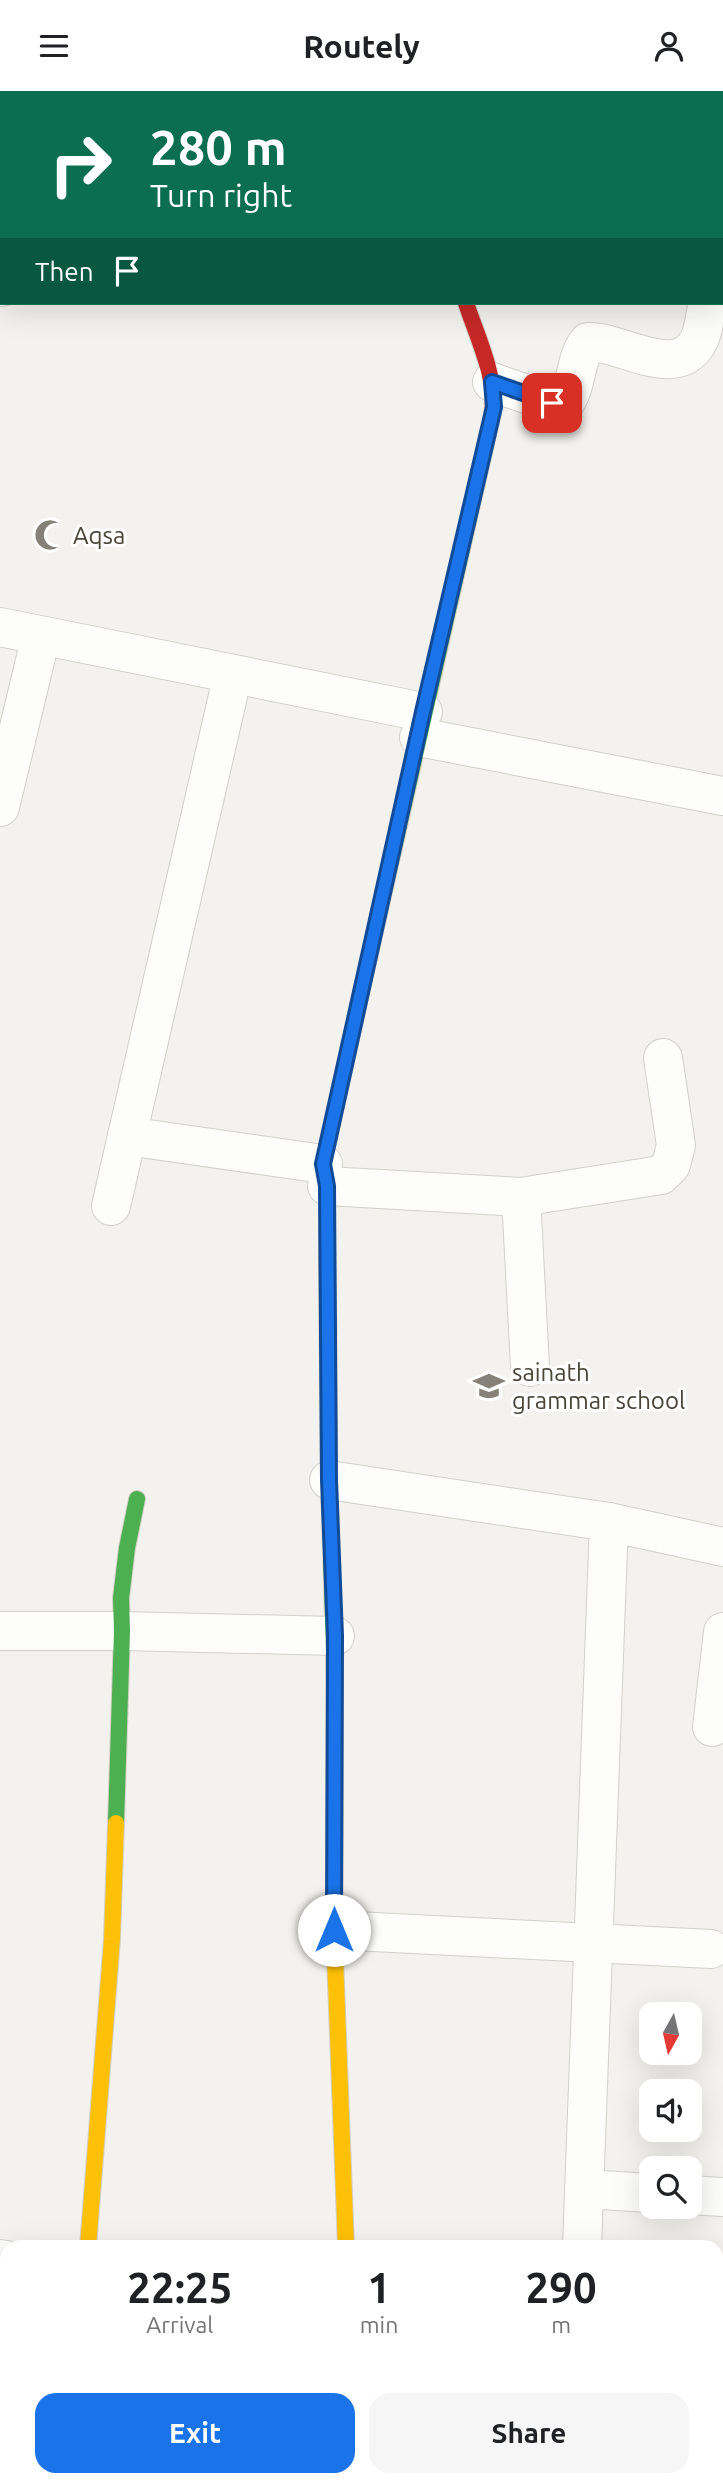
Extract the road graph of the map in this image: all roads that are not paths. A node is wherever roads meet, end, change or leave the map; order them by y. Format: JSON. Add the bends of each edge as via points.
{"nodes":[{"id":1,"x":467,"y":305,"type":"edge"},
{"id":2,"x":708,"y":305,"type":"edge"},
{"id":3,"x":492,"y":382,"type":"junction"},
{"id":4,"x":0,"y":628,"type":"edge"},
{"id":5,"x":41,"y":636,"type":"junction"},
{"id":6,"x":233,"y":674,"type":"junction"},
{"id":7,"x":421,"y":724,"type":"junction"},
{"id":8,"x":723,"y":796,"type":"edge"},
{"id":9,"x":0,"y":807,"type":"edge"},
{"id":10,"x":663,"y":1058,"type":"dead end"},
{"id":11,"x":127,"y":1136,"type":"junction"},
{"id":12,"x":325,"y":1175,"type":"junction"},
{"id":13,"x":521,"y":1197,"type":"junction"},
{"id":14,"x":111,"y":1206,"type":"dead end"},
{"id":15,"x":530,"y":1367,"type":"dead end"},
{"id":16,"x":329,"y":1480,"type":"junction"},
{"id":17,"x":136,"y":1499,"type":"dead end"},
{"id":18,"x":609,"y":1522,"type":"junction"},
{"id":19,"x":723,"y":1547,"type":"edge"},
{"id":20,"x":0,"y":1631,"type":"edge"},
{"id":21,"x":121,"y":1631,"type":"junction"},
{"id":22,"x":723,"y":1632,"type":"edge"},
{"id":23,"x":335,"y":1636,"type":"junction"},
{"id":24,"x":712,"y":1727,"type":"dead end"},
{"id":25,"x":334,"y":1930,"type":"junction"},
{"id":26,"x":593,"y":1943,"type":"junction"},
{"id":27,"x":711,"y":1949,"type":"dead end"},
{"id":28,"x":584,"y":2189,"type":"junction"},
{"id":29,"x":639,"y":2192,"type":"edge"},
{"id":30,"x":702,"y":2196,"type":"edge"},
{"id":31,"x":723,"y":2197,"type":"edge"},
{"id":32,"x":89,"y":2240,"type":"edge"},
{"id":33,"x":346,"y":2240,"type":"edge"},
{"id":34,"x":582,"y":2240,"type":"edge"}],
"edges":[{"from":1,"to":3,"type":"street"},
{"from":2,"to":3,"type":"street","via":[[699,340],[686,355],[651,359],[588,341],[580,351],[564,404]]},
{"from":3,"to":7,"type":"street","via":[[494,407]]},
{"from":4,"to":5,"type":"street"},
{"from":5,"to":6,"type":"street"},
{"from":5,"to":9,"type":"street"},
{"from":6,"to":7,"type":"street"},
{"from":6,"to":11,"type":"street"},
{"from":7,"to":8,"type":"street"},
{"from":7,"to":12,"type":"street"},
{"from":10,"to":13,"type":"street","via":[[676,1145],[671,1165],[661,1175]]},
{"from":11,"to":12,"type":"street"},
{"from":11,"to":14,"type":"street"},
{"from":12,"to":13,"type":"street"},
{"from":12,"to":16,"type":"street"},
{"from":13,"to":15,"type":"street"},
{"from":16,"to":18,"type":"street"},
{"from":16,"to":23,"type":"street"},
{"from":17,"to":21,"type":"street","via":[[124,1554]]},
{"from":18,"to":19,"type":"street"},
{"from":18,"to":26,"type":"street"},
{"from":20,"to":21,"type":"street"},
{"from":21,"to":23,"type":"street"},
{"from":21,"to":32,"type":"street","via":[[112,1939]]},
{"from":22,"to":24,"type":"street"},
{"from":23,"to":25,"type":"street"},
{"from":25,"to":26,"type":"street"},
{"from":25,"to":33,"type":"street"},
{"from":26,"to":27,"type":"street"},
{"from":26,"to":28,"type":"street"},
{"from":28,"to":29,"type":"street"},
{"from":28,"to":34,"type":"street"},
{"from":30,"to":31,"type":"street"}]}
